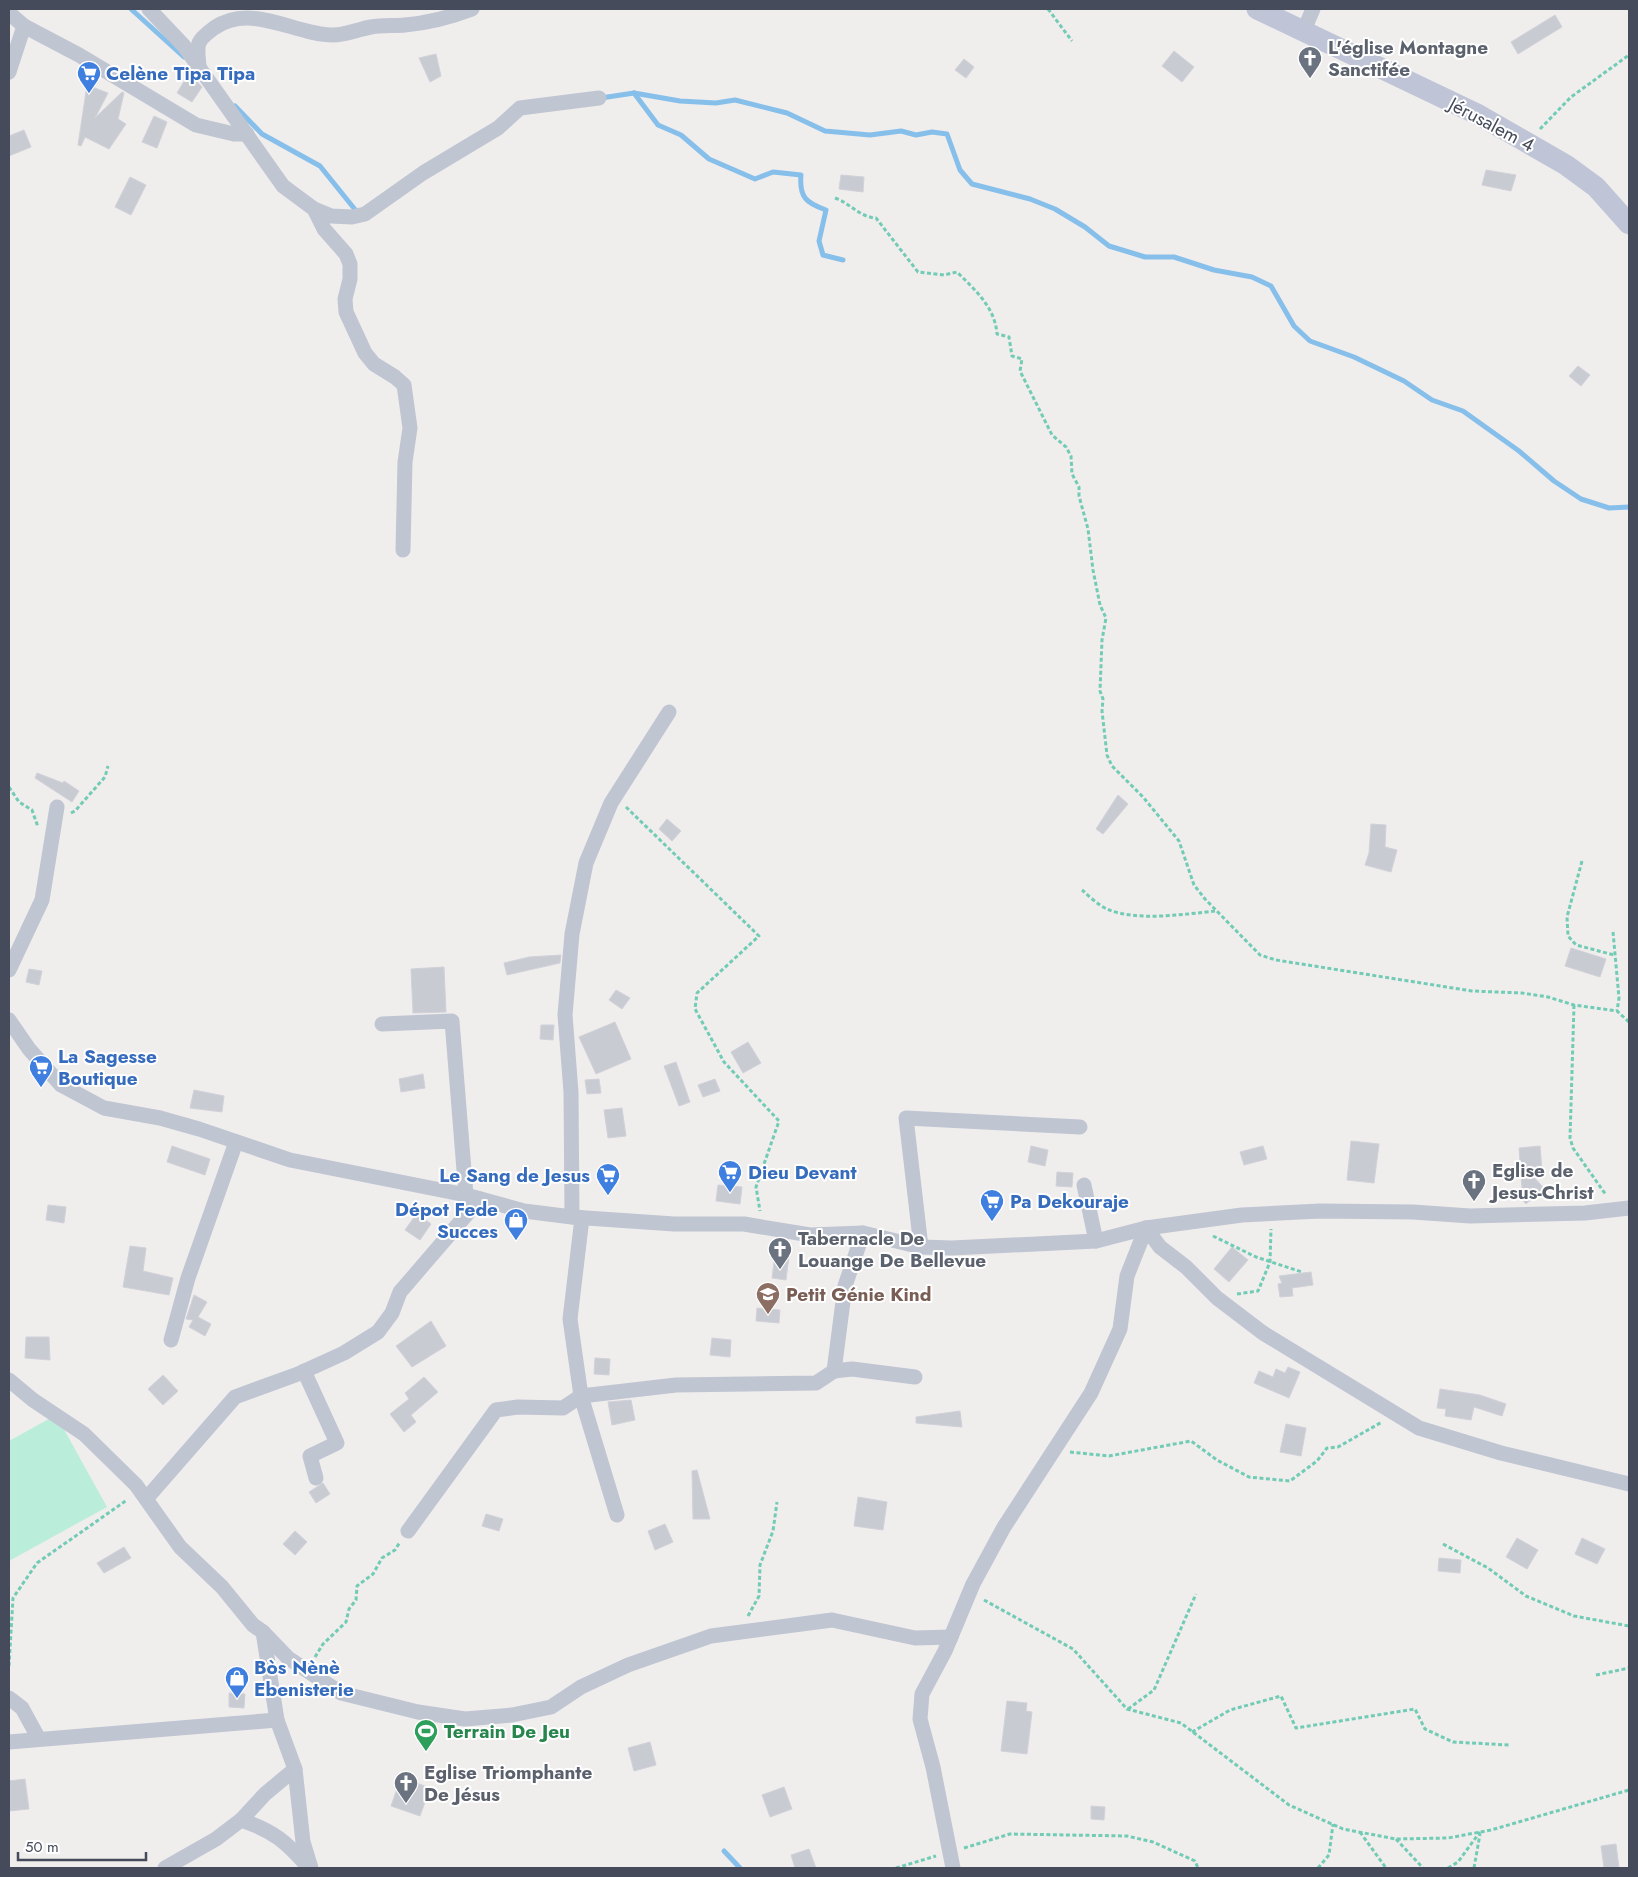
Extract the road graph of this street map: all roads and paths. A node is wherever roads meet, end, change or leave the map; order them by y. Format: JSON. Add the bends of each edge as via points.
{"nodes":[{"id":1,"x":148,"y":9,"type":"edge"},
{"id":2,"x":472,"y":9,"type":"edge"},
{"id":3,"x":1048,"y":9,"type":"edge"},
{"id":4,"x":1257,"y":9,"type":"edge"},
{"id":5,"x":1314,"y":9,"type":"edge"},
{"id":6,"x":9,"y":13,"type":"edge"},
{"id":7,"x":24,"y":26,"type":"junction"},
{"id":8,"x":1304,"y":30,"type":"junction"},
{"id":9,"x":1072,"y":41,"type":"dead end"},
{"id":10,"x":1629,"y":55,"type":"edge"},
{"id":11,"x":200,"y":67,"type":"junction"},
{"id":12,"x":9,"y":72,"type":"edge"},
{"id":13,"x":599,"y":98,"type":"dead end"},
{"id":14,"x":247,"y":134,"type":"junction"},
{"id":15,"x":1527,"y":142,"type":"junction"},
{"id":16,"x":835,"y":198,"type":"dead end"},
{"id":17,"x":314,"y":209,"type":"junction"},
{"id":18,"x":1629,"y":224,"type":"edge"},
{"id":19,"x":403,"y":550,"type":"dead end"},
{"id":20,"x":670,"y":712,"type":"dead end"},
{"id":21,"x":108,"y":766,"type":"dead end"},
{"id":22,"x":9,"y":787,"type":"edge"},
{"id":23,"x":611,"y":803,"type":"junction"},
{"id":24,"x":56,"y":814,"type":"joint"},
{"id":25,"x":49,"y":853,"type":"junction"},
{"id":26,"x":1582,"y":861,"type":"dead end"},
{"id":27,"x":1082,"y":890,"type":"dead end"},
{"id":28,"x":1216,"y":911,"type":"junction"},
{"id":29,"x":1613,"y":932,"type":"dead end"},
{"id":30,"x":1614,"y":955,"type":"junction"},
{"id":31,"x":9,"y":970,"type":"edge"},
{"id":32,"x":1574,"y":1004,"type":"junction"},
{"id":33,"x":1617,"y":1012,"type":"junction"},
{"id":34,"x":9,"y":1020,"type":"edge"},
{"id":35,"x":1629,"y":1022,"type":"edge"},
{"id":36,"x":382,"y":1024,"type":"dead end"},
{"id":37,"x":1080,"y":1127,"type":"dead end"},
{"id":38,"x":236,"y":1142,"type":"junction"},
{"id":39,"x":1084,"y":1184,"type":"dead end"},
{"id":40,"x":473,"y":1197,"type":"junction"},
{"id":41,"x":1624,"y":1208,"type":"edge"},
{"id":42,"x":1274,"y":1213,"type":"junction"},
{"id":43,"x":577,"y":1217,"type":"junction"},
{"id":44,"x":1190,"y":1223,"type":"junction"},
{"id":45,"x":762,"y":1227,"type":"junction"},
{"id":46,"x":1146,"y":1228,"type":"junction"},
{"id":47,"x":863,"y":1233,"type":"junction"},
{"id":48,"x":1096,"y":1241,"type":"junction"},
{"id":49,"x":921,"y":1247,"type":"junction"},
{"id":50,"x":1270,"y":1262,"type":"junction"},
{"id":51,"x":1302,"y":1272,"type":"dead end"},
{"id":52,"x":1217,"y":1298,"type":"junction"},
{"id":53,"x":171,"y":1340,"type":"dead end"},
{"id":54,"x":304,"y":1371,"type":"junction"},
{"id":55,"x":834,"y":1372,"type":"junction"},
{"id":56,"x":915,"y":1377,"type":"dead end"},
{"id":57,"x":9,"y":1380,"type":"edge"},
{"id":58,"x":581,"y":1396,"type":"junction"},
{"id":59,"x":1395,"y":1414,"type":"junction"},
{"id":60,"x":1053,"y":1450,"type":"junction"},
{"id":61,"x":316,"y":1478,"type":"dead end"},
{"id":62,"x":1629,"y":1484,"type":"edge"},
{"id":63,"x":143,"y":1495,"type":"junction"},
{"id":64,"x":778,"y":1502,"type":"dead end"},
{"id":65,"x":617,"y":1515,"type":"dead end"},
{"id":66,"x":408,"y":1531,"type":"joint"},
{"id":67,"x":1443,"y":1544,"type":"dead end"},
{"id":68,"x":973,"y":1584,"type":"junction"},
{"id":69,"x":1196,"y":1594,"type":"dead end"},
{"id":70,"x":1629,"y":1626,"type":"edge"},
{"id":71,"x":264,"y":1632,"type":"junction"},
{"id":72,"x":726,"y":1634,"type":"junction"},
{"id":73,"x":951,"y":1638,"type":"junction"},
{"id":74,"x":9,"y":1666,"type":"edge"},
{"id":75,"x":1629,"y":1668,"type":"edge"},
{"id":76,"x":307,"y":1670,"type":"junction"},
{"id":77,"x":1596,"y":1675,"type":"dead end"},
{"id":78,"x":9,"y":1698,"type":"edge"},
{"id":79,"x":1127,"y":1709,"type":"junction"},
{"id":80,"x":277,"y":1720,"type":"junction"},
{"id":81,"x":1192,"y":1732,"type":"junction"},
{"id":82,"x":39,"y":1739,"type":"junction"},
{"id":83,"x":9,"y":1742,"type":"edge"},
{"id":84,"x":1509,"y":1745,"type":"dead end"},
{"id":85,"x":295,"y":1769,"type":"junction"},
{"id":86,"x":1629,"y":1790,"type":"edge"},
{"id":87,"x":241,"y":1820,"type":"junction"},
{"id":88,"x":1333,"y":1824,"type":"junction"},
{"id":89,"x":1360,"y":1832,"type":"junction"},
{"id":90,"x":1481,"y":1832,"type":"junction"},
{"id":91,"x":1396,"y":1839,"type":"junction"},
{"id":92,"x":948,"y":1853,"type":"junction"},
{"id":93,"x":165,"y":1868,"type":"edge"},
{"id":94,"x":310,"y":1868,"type":"edge"},
{"id":95,"x":896,"y":1868,"type":"edge"},
{"id":96,"x":952,"y":1868,"type":"edge"},
{"id":97,"x":1198,"y":1868,"type":"edge"},
{"id":98,"x":1318,"y":1868,"type":"edge"},
{"id":99,"x":1386,"y":1868,"type":"edge"},
{"id":100,"x":1422,"y":1868,"type":"edge"},
{"id":101,"x":1448,"y":1868,"type":"edge"},
{"id":102,"x":1474,"y":1868,"type":"edge"}],
"edges":[{"from":1,"to":11,"type":"street"},
{"from":2,"to":11,"type":"street","via":[[419,23],[372,27],[334,35],[246,18],[221,23],[200,38],[197,46]]},
{"from":3,"to":9,"type":"path"},
{"from":4,"to":8,"type":"street","name":"Jérusalem 4"},
{"from":5,"to":8,"type":"street"},
{"from":6,"to":7,"type":"street"},
{"from":7,"to":12,"type":"street"},
{"from":7,"to":14,"type":"street","via":[[196,125]]},
{"from":8,"to":15,"type":"street","name":"Jérusalem 4","via":[[1479,115]]},
{"from":10,"to":15,"type":"path","via":[[1572,97]]},
{"from":11,"to":14,"type":"street"},
{"from":13,"to":17,"type":"street","via":[[520,108],[498,128],[423,173],[365,214],[331,216]]},
{"from":14,"to":17,"type":"street","via":[[283,186]]},
{"from":15,"to":18,"type":"street","name":"Jérusalem 4","via":[[1596,187]]},
{"from":16,"to":28,"type":"path","via":[[846,202],[864,217],[876,218],[918,272],[944,275],[957,272],[980,294],[993,314],[997,334],[1008,337],[1012,356],[1022,360],[1020,371],[1052,435],[1071,456],[1072,474],[1079,487],[1078,496],[1088,530],[1100,605],[1106,618],[1100,691],[1107,755],[1112,766],[1179,841],[1194,886]]},
{"from":17,"to":19,"type":"street","via":[[324,229],[346,254],[350,264],[350,279],[344,299],[346,312],[365,353],[374,364],[404,386],[410,428],[405,462]]},
{"from":20,"to":23,"type":"street"},
{"from":21,"to":24,"type":"path","via":[[105,777],[75,811]]},
{"from":22,"to":25,"type":"path","via":[[19,802],[32,810]]},
{"from":23,"to":43,"type":"street","via":[[586,863],[572,934],[565,1015]]},
{"from":23,"to":45,"type":"path","via":[[628,808],[759,936],[697,993],[695,1009],[724,1062],[779,1121],[756,1187]]},
{"from":24,"to":25,"type":"street"},
{"from":25,"to":31,"type":"street","via":[[42,900]]},
{"from":26,"to":30,"type":"path","via":[[1568,917],[1568,936],[1576,945]]},
{"from":27,"to":28,"type":"path","via":[[1106,909],[1134,915]]},
{"from":28,"to":32,"type":"path","via":[[1260,954],[1276,960],[1472,991],[1522,993]]},
{"from":29,"to":30,"type":"path"},
{"from":30,"to":33,"type":"path","via":[[1619,998]]},
{"from":32,"to":33,"type":"path"},
{"from":32,"to":41,"type":"path","via":[[1570,1138],[1573,1148],[1602,1191]]},
{"from":33,"to":35,"type":"path"},
{"from":34,"to":38,"type":"street","via":[[28,1049],[61,1085],[104,1108],[160,1118]]},
{"from":36,"to":40,"type":"street","via":[[452,1021]]},
{"from":37,"to":49,"type":"street","via":[[906,1118]]},
{"from":38,"to":40,"type":"street","via":[[290,1160]]},
{"from":38,"to":53,"type":"street","via":[[188,1278]]},
{"from":39,"to":48,"type":"street"},
{"from":40,"to":43,"type":"street","via":[[524,1211]]},
{"from":40,"to":54,"type":"street","via":[[400,1292],[392,1313],[378,1332],[344,1353]]},
{"from":41,"to":42,"type":"street","via":[[1585,1213],[1470,1216],[1394,1212]]},
{"from":42,"to":44,"type":"street"},
{"from":42,"to":50,"type":"path","via":[[1269,1238]]},
{"from":43,"to":45,"type":"street"},
{"from":43,"to":58,"type":"street","via":[[570,1319]]},
{"from":44,"to":46,"type":"street"},
{"from":44,"to":50,"type":"path"},
{"from":45,"to":47,"type":"street","via":[[810,1235]]},
{"from":46,"to":48,"type":"street"},
{"from":46,"to":52,"type":"street","via":[[1160,1247]]},
{"from":46,"to":60,"type":"street","via":[[1127,1276],[1120,1329],[1091,1393]]},
{"from":47,"to":49,"type":"street"},
{"from":47,"to":55,"type":"street","via":[[845,1286]]},
{"from":48,"to":49,"type":"street"},
{"from":50,"to":51,"type":"path"},
{"from":50,"to":52,"type":"path","via":[[1258,1291]]},
{"from":52,"to":59,"type":"street","via":[[1263,1333]]},
{"from":54,"to":61,"type":"street","via":[[337,1443],[310,1456]]},
{"from":54,"to":63,"type":"street","via":[[235,1397]]},
{"from":55,"to":56,"type":"street","via":[[852,1369]]},
{"from":55,"to":58,"type":"street","via":[[816,1383],[676,1385]]},
{"from":57,"to":63,"type":"street","via":[[84,1434]]},
{"from":58,"to":65,"type":"street"},
{"from":58,"to":66,"type":"street","via":[[563,1408],[496,1410]]},
{"from":59,"to":60,"type":"path","via":[[1338,1447],[1328,1448],[1316,1462],[1290,1481],[1249,1477],[1191,1441],[1109,1456]]},
{"from":59,"to":62,"type":"street","via":[[1419,1428],[1501,1454]]},
{"from":60,"to":68,"type":"street","via":[[1004,1527]]},
{"from":63,"to":71,"type":"street","via":[[180,1547],[222,1587],[253,1625]]},
{"from":63,"to":74,"type":"path","via":[[37,1562],[13,1598]]},
{"from":64,"to":72,"type":"path","via":[[773,1531],[760,1565],[759,1596],[746,1620]]},
{"from":66,"to":76,"type":"path","via":[[395,1550],[382,1558],[373,1574],[357,1586],[356,1600],[349,1609],[346,1622],[323,1644]]},
{"from":67,"to":70,"type":"path","via":[[1488,1568],[1526,1596],[1574,1616]]},
{"from":68,"to":73,"type":"street"},
{"from":68,"to":79,"type":"path","via":[[984,1601],[1072,1649]]},
{"from":69,"to":79,"type":"path","via":[[1154,1690]]},
{"from":71,"to":76,"type":"street","via":[[288,1658]]},
{"from":71,"to":80,"type":"street"},
{"from":72,"to":73,"type":"street","via":[[832,1620],[915,1638]]},
{"from":72,"to":76,"type":"street","via":[[711,1636],[628,1665],[580,1687],[551,1707],[512,1715],[465,1719],[418,1712],[341,1693]]},
{"from":73,"to":92,"type":"street","via":[[922,1694],[920,1719],[933,1767]]},
{"from":75,"to":77,"type":"path"},
{"from":78,"to":82,"type":"street","via":[[22,1708]]},
{"from":79,"to":81,"type":"path","via":[[1181,1722]]},
{"from":80,"to":82,"type":"street"},
{"from":80,"to":85,"type":"street"},
{"from":81,"to":84,"type":"path","via":[[1230,1710],[1281,1696],[1296,1728],[1415,1709],[1425,1729],[1453,1742]]},
{"from":81,"to":88,"type":"path","via":[[1288,1805]]},
{"from":82,"to":83,"type":"street"},
{"from":85,"to":87,"type":"street"},
{"from":85,"to":94,"type":"street","via":[[303,1842]]},
{"from":86,"to":90,"type":"path"},
{"from":87,"to":93,"type":"street","via":[[216,1839]]},
{"from":87,"to":94,"type":"street","via":[[264,1828],[293,1849]]},
{"from":88,"to":89,"type":"path"},
{"from":88,"to":98,"type":"path","via":[[1329,1855]]},
{"from":89,"to":91,"type":"path"},
{"from":89,"to":99,"type":"path"},
{"from":90,"to":91,"type":"path","via":[[1448,1838]]},
{"from":90,"to":101,"type":"path","via":[[1458,1862]]},
{"from":90,"to":102,"type":"path"},
{"from":91,"to":100,"type":"path"},
{"from":92,"to":95,"type":"path"},
{"from":92,"to":96,"type":"street"},
{"from":92,"to":97,"type":"path","via":[[1010,1834],[1127,1836],[1153,1842],[1195,1862]]}]}
